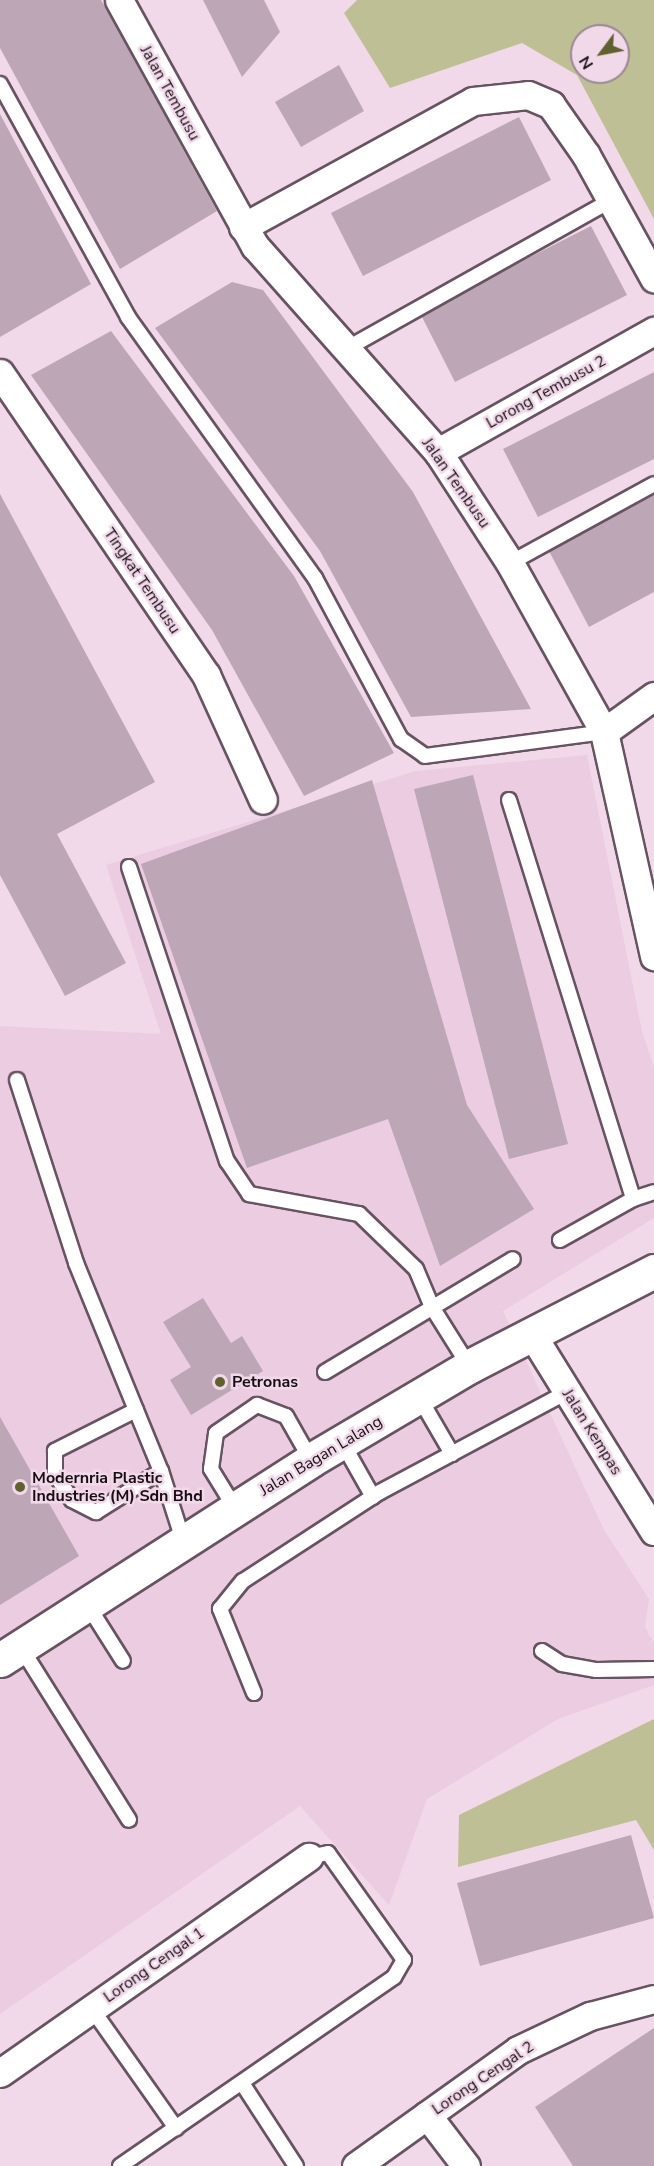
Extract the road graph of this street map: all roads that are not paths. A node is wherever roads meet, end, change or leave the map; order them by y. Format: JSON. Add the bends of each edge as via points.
{"nodes":[{"id":1,"x":119,"y":0,"type":"edge"},
{"id":2,"x":0,"y":84,"type":"edge"},
{"id":3,"x":610,"y":201,"type":"junction"},
{"id":4,"x":243,"y":227,"type":"junction"},
{"id":5,"x":654,"y":278,"type":"edge"},
{"id":6,"x":654,"y":331,"type":"edge"},
{"id":7,"x":346,"y":350,"type":"junction"},
{"id":8,"x":0,"y":373,"type":"edge"},
{"id":9,"x":438,"y":452,"type":"junction"},
{"id":10,"x":654,"y":484,"type":"edge"},
{"id":11,"x":510,"y":563,"type":"junction"},
{"id":12,"x":654,"y":696,"type":"edge"},
{"id":13,"x":604,"y":732,"type":"junction"},
{"id":14,"x":263,"y":800,"type":"dead end"},
{"id":15,"x":509,"y":800,"type":"dead end"},
{"id":16,"x":129,"y":867,"type":"dead end"},
{"id":17,"x":654,"y":956,"type":"edge"},
{"id":18,"x":17,"y":1080,"type":"dead end"},
{"id":19,"x":654,"y":1192,"type":"edge"},
{"id":20,"x":633,"y":1199,"type":"junction"},
{"id":21,"x":560,"y":1240,"type":"dead end"},
{"id":22,"x":513,"y":1259,"type":"dead end"},
{"id":23,"x":654,"y":1271,"type":"edge"},
{"id":24,"x":432,"y":1307,"type":"junction"},
{"id":25,"x":531,"y":1333,"type":"junction"},
{"id":26,"x":470,"y":1366,"type":"junction"},
{"id":27,"x":325,"y":1372,"type":"dead end"},
{"id":28,"x":567,"y":1392,"type":"junction"},
{"id":29,"x":419,"y":1397,"type":"junction"},
{"id":30,"x":136,"y":1410,"type":"junction"},
{"id":31,"x":342,"y":1442,"type":"junction"},
{"id":32,"x":452,"y":1454,"type":"junction"},
{"id":33,"x":311,"y":1460,"type":"junction"},
{"id":34,"x":161,"y":1471,"type":"junction"},
{"id":35,"x":373,"y":1497,"type":"junction"},
{"id":36,"x":235,"y":1508,"type":"junction"},
{"id":37,"x":654,"y":1531,"type":"edge"},
{"id":38,"x":183,"y":1540,"type":"junction"},
{"id":39,"x":86,"y":1602,"type":"junction"},
{"id":40,"x":542,"y":1651,"type":"dead end"},
{"id":41,"x":10,"y":1653,"type":"edge"},
{"id":42,"x":123,"y":1661,"type":"dead end"},
{"id":43,"x":654,"y":1669,"type":"edge"},
{"id":44,"x":254,"y":1693,"type":"dead end"},
{"id":45,"x":129,"y":1820,"type":"dead end"},
{"id":46,"x":309,"y":1857,"type":"joint"},
{"id":47,"x":654,"y":1999,"type":"edge"},
{"id":48,"x":92,"y":2009,"type":"junction"},
{"id":49,"x":0,"y":2073,"type":"edge"},
{"id":50,"x":242,"y":2083,"type":"junction"},
{"id":51,"x":427,"y":2115,"type":"junction"},
{"id":52,"x":176,"y":2128,"type":"junction"},
{"id":53,"x":120,"y":2166,"type":"edge"},
{"id":54,"x":296,"y":2166,"type":"edge"},
{"id":55,"x":356,"y":2166,"type":"edge"},
{"id":56,"x":466,"y":2166,"type":"edge"}],
"edges":[{"from":1,"to":4,"type":"street","name":"Jalan Tembusu"},
{"from":2,"to":13,"type":"lane","via":[[128,316],[315,578],[401,739],[425,756]]},
{"from":3,"to":4,"type":"street","via":[[586,155],[550,105],[528,95],[473,101]]},
{"from":3,"to":5,"type":"street"},
{"from":3,"to":7,"type":"lane"},
{"from":4,"to":7,"type":"street","name":"Jalan Tembusu"},
{"from":6,"to":9,"type":"street","name":"Lorong Tembusu 2"},
{"from":7,"to":9,"type":"street","name":"Jalan Tembusu"},
{"from":8,"to":14,"type":"street","name":"Tingkat Tembusu","via":[[206,675]]},
{"from":9,"to":11,"type":"street","name":"Jalan Tembusu"},
{"from":10,"to":11,"type":"lane"},
{"from":11,"to":13,"type":"street","name":"Jalan Tembusu"},
{"from":12,"to":13,"type":"street"},
{"from":13,"to":17,"type":"street","name":"Jalan Tembusu"},
{"from":15,"to":20,"type":"lane"},
{"from":16,"to":24,"type":"lane","via":[[227,1161],[249,1194],[359,1214],[416,1269]]},
{"from":18,"to":30,"type":"lane","via":[[76,1263]]},
{"from":19,"to":20,"type":"lane"},
{"from":20,"to":21,"type":"lane"},
{"from":22,"to":24,"type":"lane"},
{"from":23,"to":25,"type":"main road","name":"Jalan Bagan Lalang"},
{"from":24,"to":26,"type":"lane"},
{"from":24,"to":27,"type":"lane"},
{"from":25,"to":26,"type":"main road","name":"Jalan Bagan Lalang"},
{"from":25,"to":28,"type":"street","name":"Jalan Kempas"},
{"from":26,"to":29,"type":"main road","name":"Jalan Bagan Lalang"},
{"from":28,"to":32,"type":"lane"},
{"from":28,"to":37,"type":"street","name":"Jalan Kempas"},
{"from":29,"to":31,"type":"main road","name":"Jalan Bagan Lalang"},
{"from":29,"to":32,"type":"lane"},
{"from":30,"to":34,"type":"lane"},
{"from":30,"to":34,"type":"lane","via":[[98,1426],[56,1451],[55,1474],[72,1500],[96,1512]]},
{"from":31,"to":33,"type":"main road","name":"Jalan Bagan Lalang"},
{"from":31,"to":35,"type":"lane"},
{"from":32,"to":35,"type":"lane"},
{"from":33,"to":36,"type":"main road","name":"Jalan Bagan Lalang"},
{"from":33,"to":36,"type":"lane","via":[[286,1416],[257,1405],[216,1433],[211,1469]]},
{"from":34,"to":38,"type":"lane"},
{"from":35,"to":44,"type":"lane","via":[[243,1581],[220,1608]]},
{"from":36,"to":38,"type":"main road","name":"Jalan Bagan Lalang"},
{"from":38,"to":39,"type":"main road","name":"Jalan Bagan Lalang"},
{"from":39,"to":41,"type":"main road","name":"Jalan Bagan Lalang"},
{"from":39,"to":42,"type":"lane"},
{"from":40,"to":43,"type":"lane","via":[[562,1664],[596,1671]]},
{"from":41,"to":45,"type":"lane"},
{"from":46,"to":48,"type":"street","name":"Lorong Cengal 1"},
{"from":46,"to":50,"type":"lane","via":[[328,1853],[404,1960],[394,1977]]},
{"from":47,"to":51,"type":"street","name":"Lorong Cengal 2","via":[[590,2016],[518,2050]]},
{"from":48,"to":49,"type":"street","name":"Lorong Cengal 1"},
{"from":48,"to":52,"type":"lane"},
{"from":50,"to":52,"type":"lane"},
{"from":50,"to":54,"type":"lane"},
{"from":51,"to":55,"type":"street","name":"Lorong Cengal 2"},
{"from":51,"to":56,"type":"street"},
{"from":52,"to":53,"type":"lane"}]}
